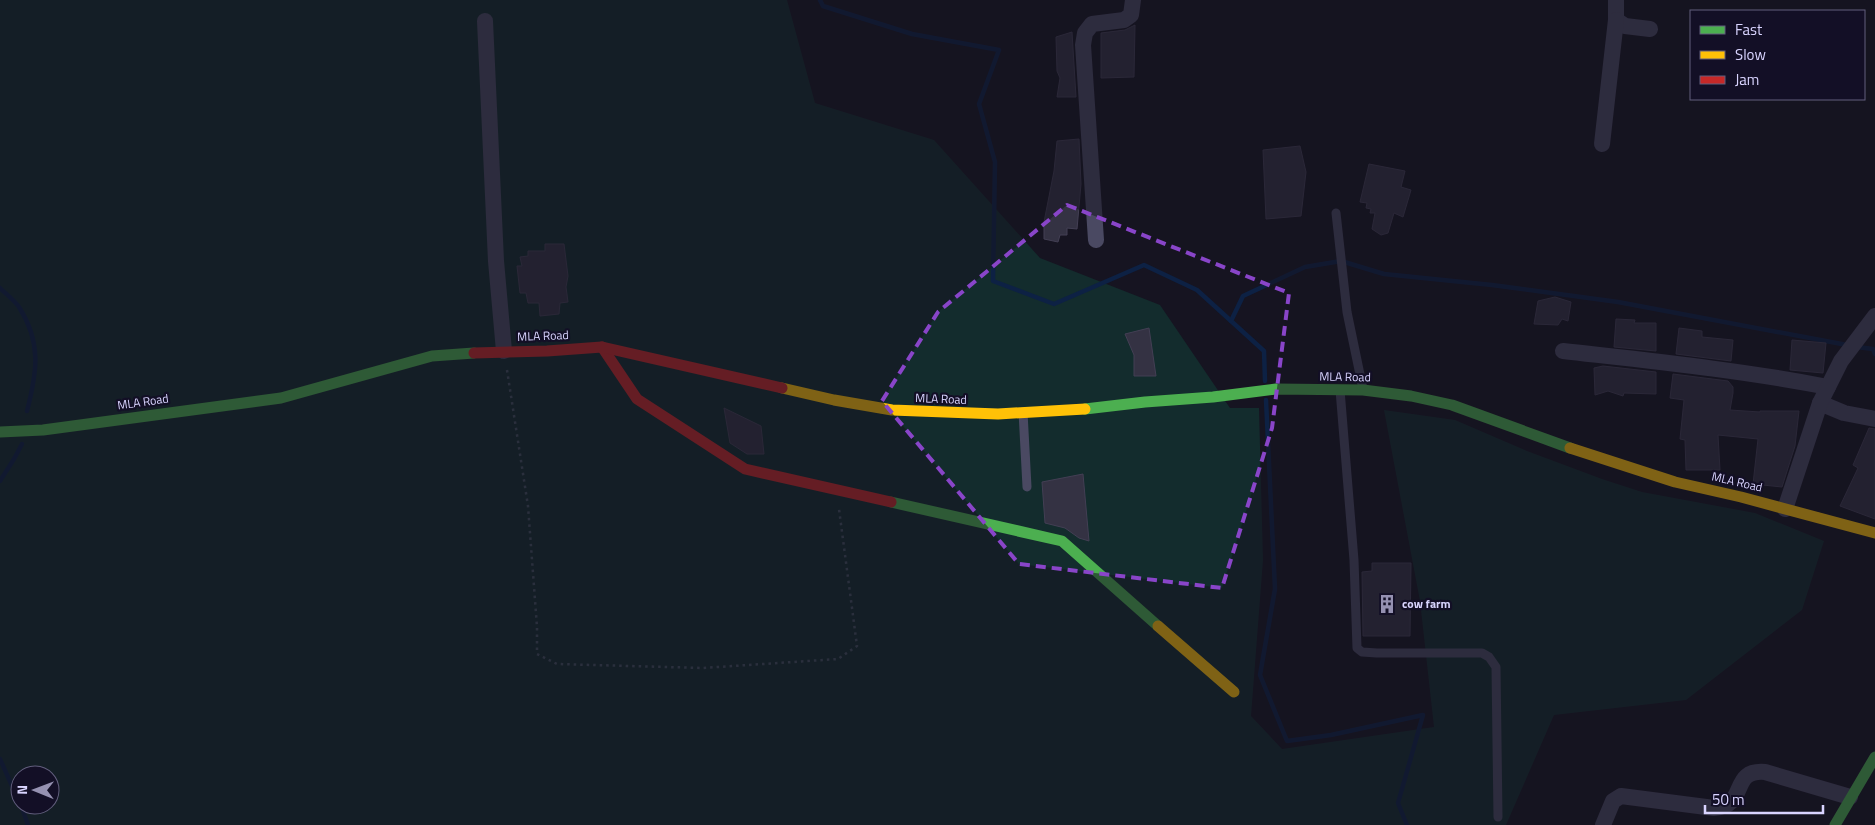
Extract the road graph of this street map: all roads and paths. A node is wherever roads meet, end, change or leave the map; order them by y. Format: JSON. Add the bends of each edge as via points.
{"nodes":[{"id":1,"x":1132,"y":0,"type":"edge"},
{"id":2,"x":1616,"y":0,"type":"edge"},
{"id":3,"x":1616,"y":20,"type":"junction"},
{"id":4,"x":485,"y":21,"type":"dead end"},
{"id":5,"x":1650,"y":29,"type":"dead end"},
{"id":6,"x":1602,"y":144,"type":"dead end"},
{"id":7,"x":1336,"y":213,"type":"dead end"},
{"id":8,"x":1096,"y":240,"type":"dead end"},
{"id":9,"x":1875,"y":316,"type":"edge"},
{"id":10,"x":602,"y":347,"type":"junction"},
{"id":11,"x":504,"y":351,"type":"junction"},
{"id":12,"x":1562,"y":351,"type":"dead end"},
{"id":13,"x":1828,"y":386,"type":"junction"},
{"id":14,"x":1340,"y":390,"type":"junction"},
{"id":15,"x":1364,"y":390,"type":"junction"},
{"id":16,"x":1820,"y":403,"type":"junction"},
{"id":17,"x":1023,"y":412,"type":"junction"},
{"id":18,"x":1875,"y":419,"type":"edge"},
{"id":19,"x":0,"y":432,"type":"edge"},
{"id":20,"x":1027,"y":487,"type":"dead end"},
{"id":21,"x":836,"y":490,"type":"junction"},
{"id":22,"x":1785,"y":508,"type":"junction"},
{"id":23,"x":1875,"y":533,"type":"edge"},
{"id":24,"x":1234,"y":692,"type":"dead end"},
{"id":25,"x":1875,"y":757,"type":"edge"},
{"id":26,"x":1850,"y":797,"type":"junction"},
{"id":27,"x":1498,"y":817,"type":"dead end"},
{"id":28,"x":1603,"y":825,"type":"edge"},
{"id":29,"x":1835,"y":825,"type":"edge"}],
"edges":[{"from":1,"to":8,"type":"street","via":[[1131,15],[1124,20],[1092,24],[1085,33],[1083,45]]},
{"from":2,"to":3,"type":"street"},
{"from":3,"to":5,"type":"street","via":[[1625,26]]},
{"from":3,"to":6,"type":"street"},
{"from":4,"to":11,"type":"street","via":[[496,261]]},
{"from":7,"to":15,"type":"lane","via":[[1348,312]]},
{"from":9,"to":13,"type":"street","via":[[1841,361]]},
{"from":10,"to":11,"type":"street","name":"MLA Road"},
{"from":10,"to":17,"type":"street","name":"MLA Road","via":[[834,400],[892,410]]},
{"from":10,"to":21,"type":"street","via":[[637,398],[745,469]]},
{"from":11,"to":19,"type":"street","name":"MLA Road","via":[[432,356],[281,398],[43,430]]},
{"from":11,"to":21,"type":"path","via":[[528,506],[537,654],[557,664],[703,668],[838,659],[857,646]]},
{"from":12,"to":13,"type":"street"},
{"from":13,"to":16,"type":"street"},
{"from":14,"to":15,"type":"street","name":"MLA Road"},
{"from":14,"to":17,"type":"street","name":"MLA Road","via":[[1276,390]]},
{"from":14,"to":27,"type":"lane","via":[[1354,560],[1357,648],[1362,652],[1482,653],[1489,657],[1496,667]]},
{"from":15,"to":22,"type":"street","name":"MLA Road","via":[[1452,405],[1656,476]]},
{"from":16,"to":18,"type":"street","via":[[1844,413]]},
{"from":16,"to":22,"type":"street"},
{"from":17,"to":20,"type":"lane"},
{"from":21,"to":24,"type":"street","via":[[1062,541]]},
{"from":22,"to":23,"type":"street","name":"MLA Road"},
{"from":25,"to":26,"type":"street"},
{"from":26,"to":28,"type":"street","via":[[1757,771],[1745,777],[1736,795],[1724,808],[1621,796],[1613,801]]},
{"from":26,"to":29,"type":"street"}]}
